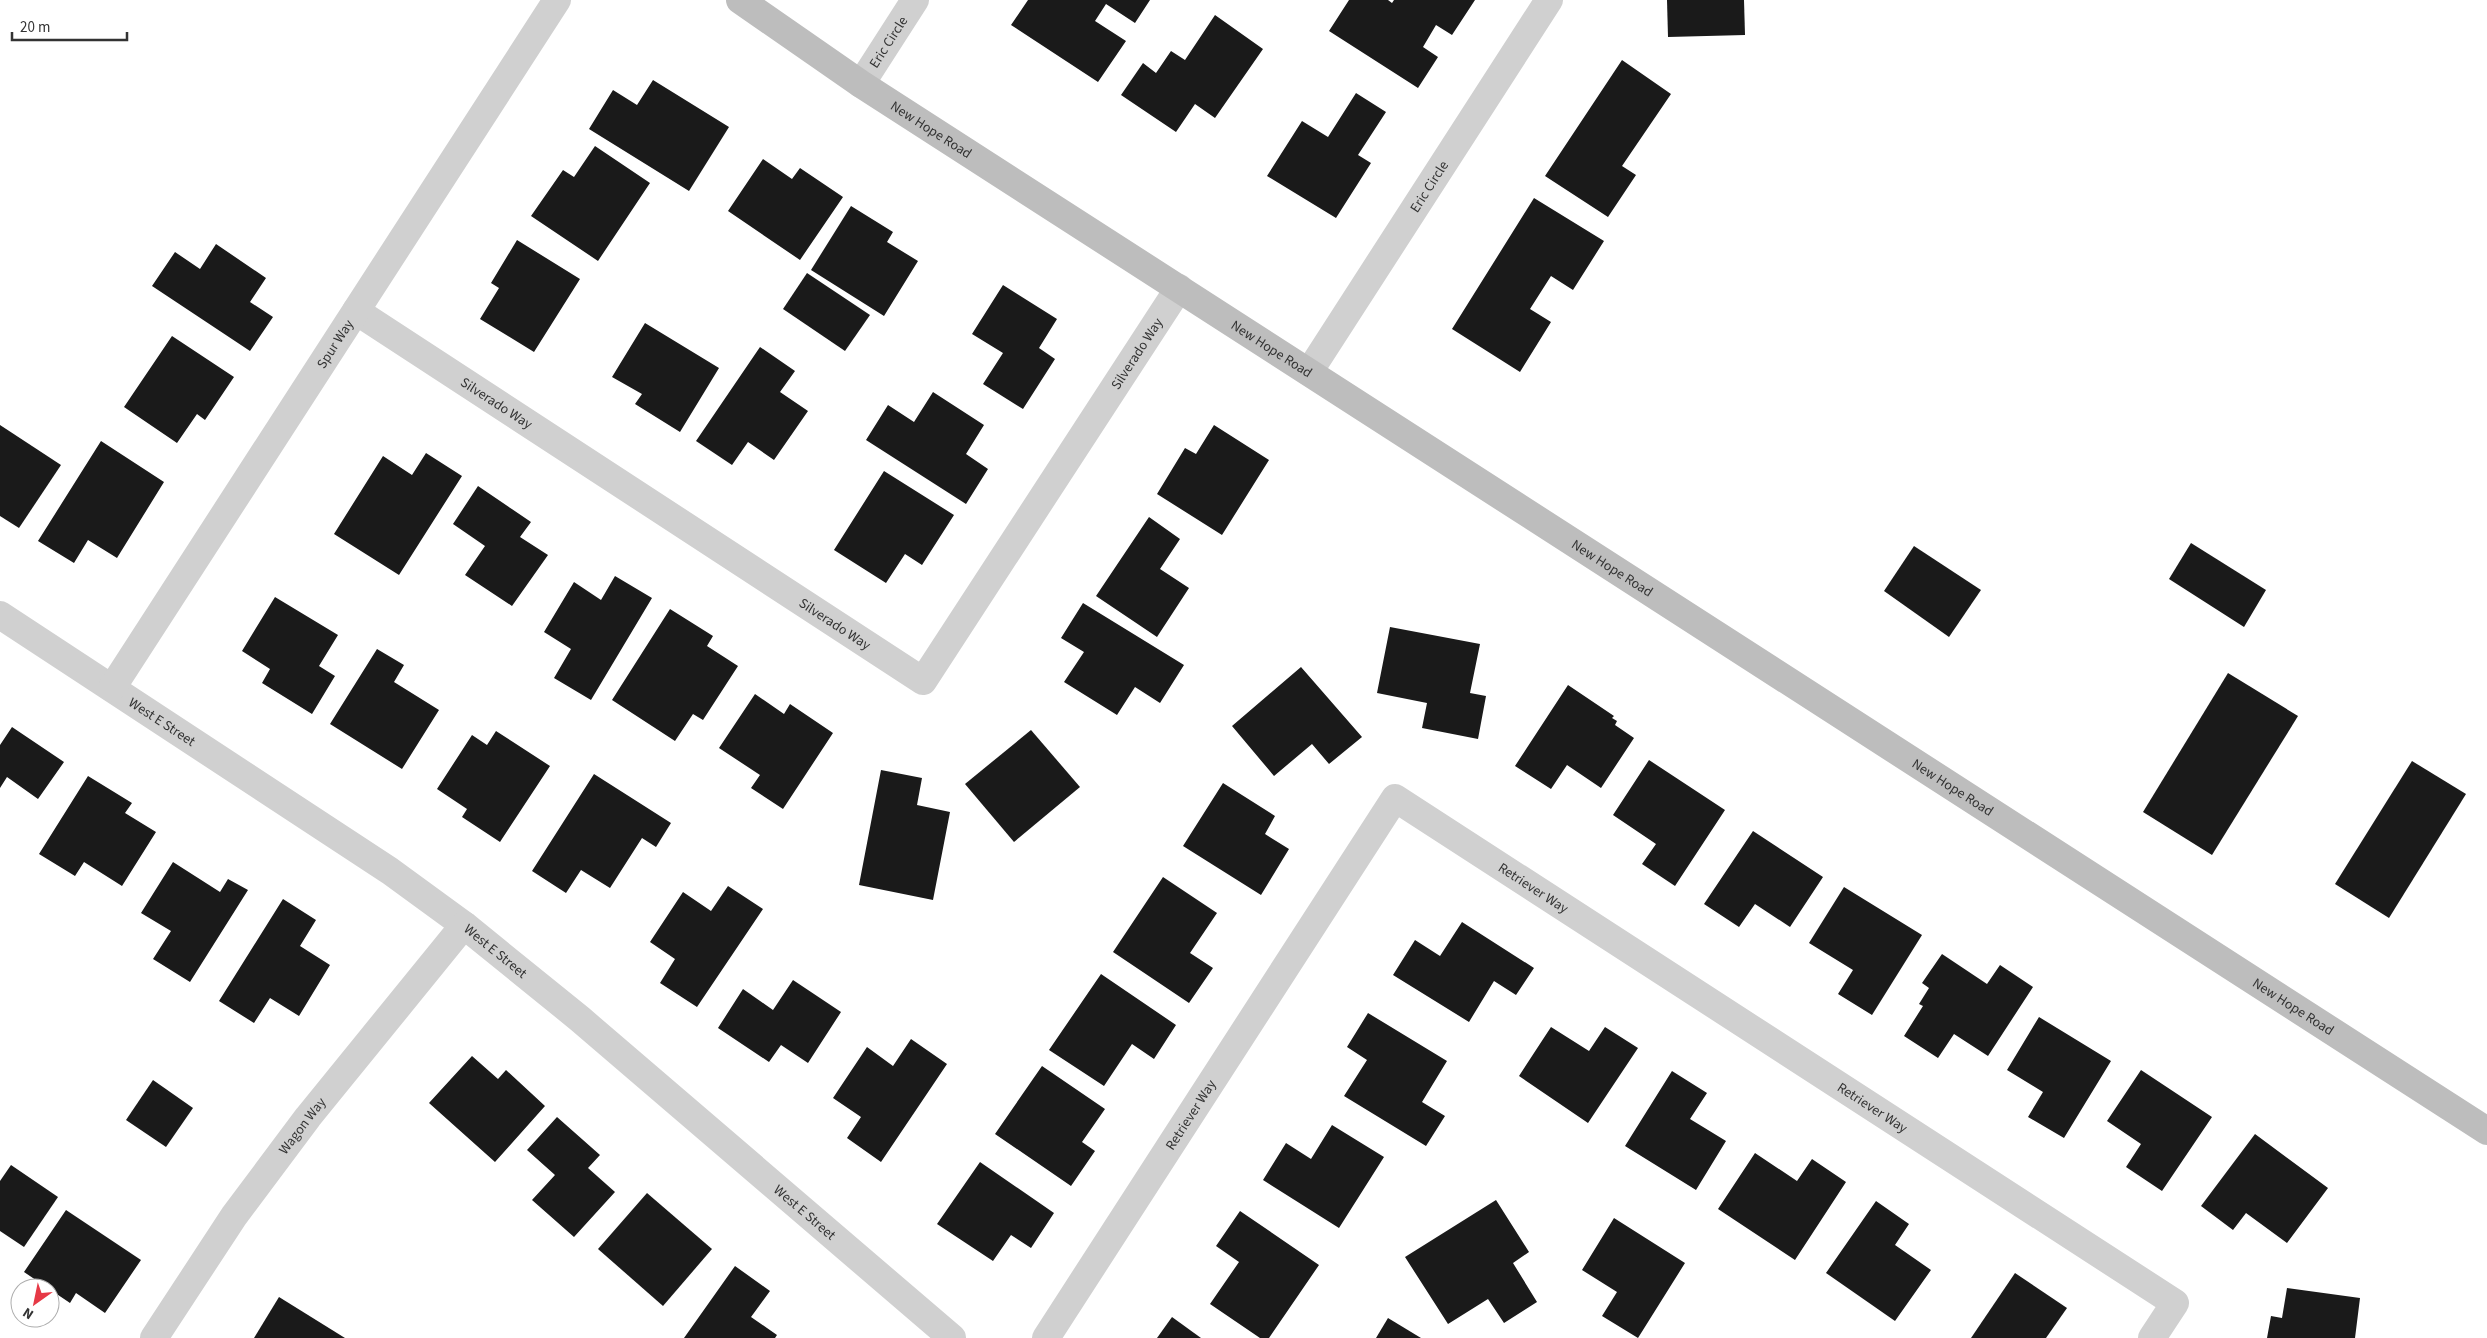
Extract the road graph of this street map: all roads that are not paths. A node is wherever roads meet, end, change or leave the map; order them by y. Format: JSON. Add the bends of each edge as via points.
{"nodes":[{"id":1,"x":557,"y":0,"type":"edge"},
{"id":2,"x":740,"y":0,"type":"edge"},
{"id":3,"x":916,"y":0,"type":"edge"},
{"id":4,"x":1549,"y":0,"type":"edge"},
{"id":5,"x":861,"y":84,"type":"junction"},
{"id":6,"x":1179,"y":288,"type":"junction"},
{"id":7,"x":356,"y":311,"type":"junction"},
{"id":8,"x":1309,"y":372,"type":"junction"},
{"id":9,"x":0,"y":615,"type":"edge"},
{"id":10,"x":112,"y":688,"type":"junction"},
{"id":11,"x":464,"y":925,"type":"junction"},
{"id":12,"x":2487,"y":1131,"type":"edge"},
{"id":13,"x":154,"y":1338,"type":"edge"},
{"id":14,"x":952,"y":1338,"type":"edge"},
{"id":15,"x":1046,"y":1338,"type":"edge"},
{"id":16,"x":2152,"y":1338,"type":"edge"}],
"edges":[{"from":1,"to":7,"type":"street","name":"Spur Way"},
{"from":2,"to":5,"type":"main road","name":"New Hope Road"},
{"from":3,"to":5,"type":"street","name":"Eric Circle"},
{"from":4,"to":8,"type":"street","name":"Eric Circle"},
{"from":5,"to":6,"type":"main road","name":"New Hope Road"},
{"from":6,"to":7,"type":"street","name":"Silverado Way","via":[[923,681]]},
{"from":6,"to":8,"type":"main road","name":"New Hope Road"},
{"from":7,"to":10,"type":"street","name":"Spur Way"},
{"from":8,"to":12,"type":"main road","name":"New Hope Road"},
{"from":9,"to":10,"type":"street","name":"West E Street"},
{"from":10,"to":11,"type":"street","name":"West E Street","via":[[390,872]]},
{"from":11,"to":13,"type":"street","name":"Wagon Way","via":[[308,1117],[234,1216]]},
{"from":11,"to":14,"type":"street","name":"West E Street","via":[[580,1019]]},
{"from":15,"to":16,"type":"street","name":"Retriever Way","via":[[1395,798],[2175,1303]]}]}
